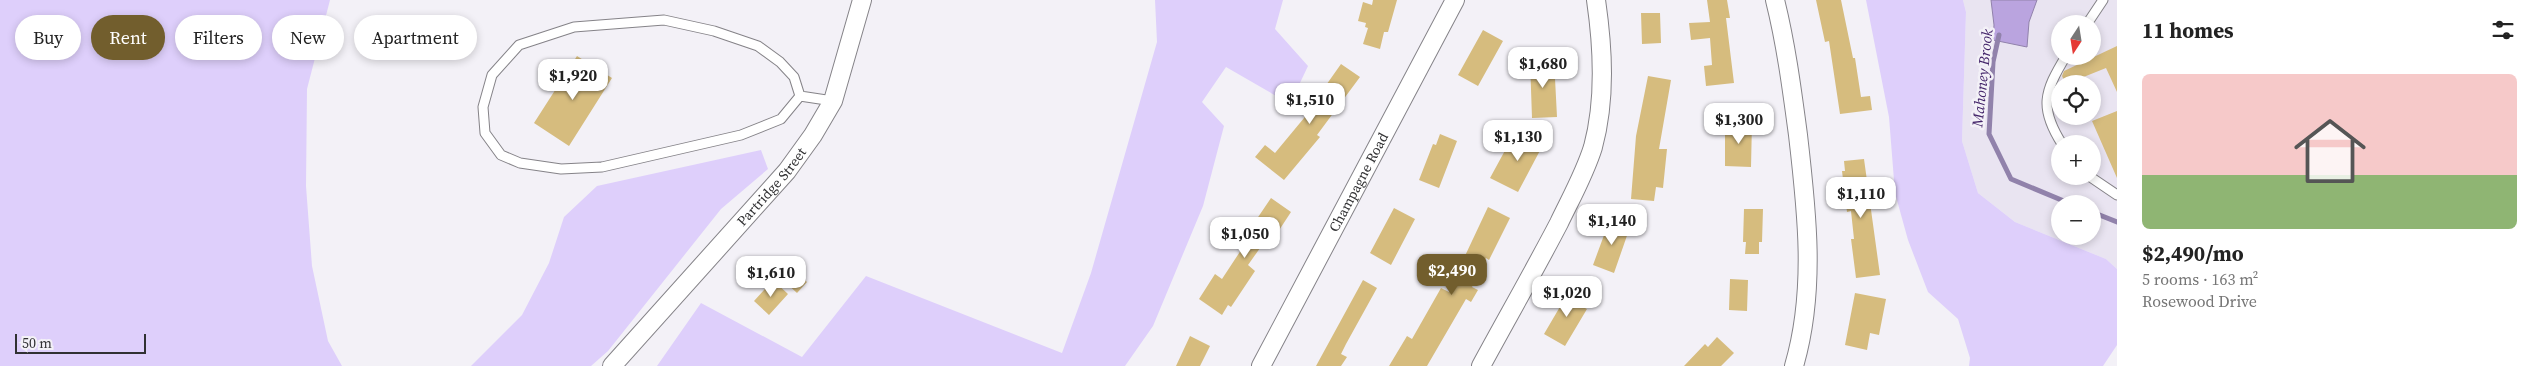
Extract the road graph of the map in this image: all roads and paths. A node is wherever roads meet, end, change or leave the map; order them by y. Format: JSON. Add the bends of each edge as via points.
{"nodes":[{"id":1,"x":862,"y":0,"type":"edge"},
{"id":2,"x":1455,"y":0,"type":"edge"},
{"id":3,"x":1596,"y":0,"type":"edge"},
{"id":4,"x":1775,"y":0,"type":"edge"},
{"id":5,"x":2103,"y":0,"type":"edge"},
{"id":6,"x":2093,"y":15,"type":"edge"},
{"id":7,"x":2061,"y":65,"type":"edge"},
{"id":8,"x":800,"y":96,"type":"junction"},
{"id":9,"x":833,"y":101,"type":"junction"},
{"id":10,"x":2057,"y":135,"type":"edge"},
{"id":11,"x":2101,"y":184,"type":"edge"},
{"id":12,"x":2117,"y":195,"type":"edge"},
{"id":13,"x":612,"y":366,"type":"edge"},
{"id":14,"x":1261,"y":366,"type":"edge"},
{"id":15,"x":1481,"y":366,"type":"edge"},
{"id":16,"x":1794,"y":366,"type":"edge"}],
"edges":[{"from":1,"to":9,"type":"street","name":"Partridge Street"},
{"from":2,"to":14,"type":"street","name":"Champagne Road"},
{"from":3,"to":15,"type":"street","via":[[1602,47],[1602,84],[1593,146],[1573,195]]},
{"from":4,"to":16,"type":"street","via":[[1795,113],[1808,243],[1807,299]]},
{"from":5,"to":6,"type":"lane"},
{"from":7,"to":10,"type":"lane","via":[[2046,102],[2047,115]]},
{"from":8,"to":8,"type":"lane","via":[[794,77],[780,62],[758,46],[714,31],[664,20],[574,27],[519,45],[492,75],[483,107],[485,134],[501,155],[520,163],[561,169],[602,167],[741,135],[781,119]]},
{"from":8,"to":9,"type":"lane"},
{"from":9,"to":13,"type":"street","name":"Partridge Street","via":[[787,171]]},
{"from":11,"to":12,"type":"lane"}]}
